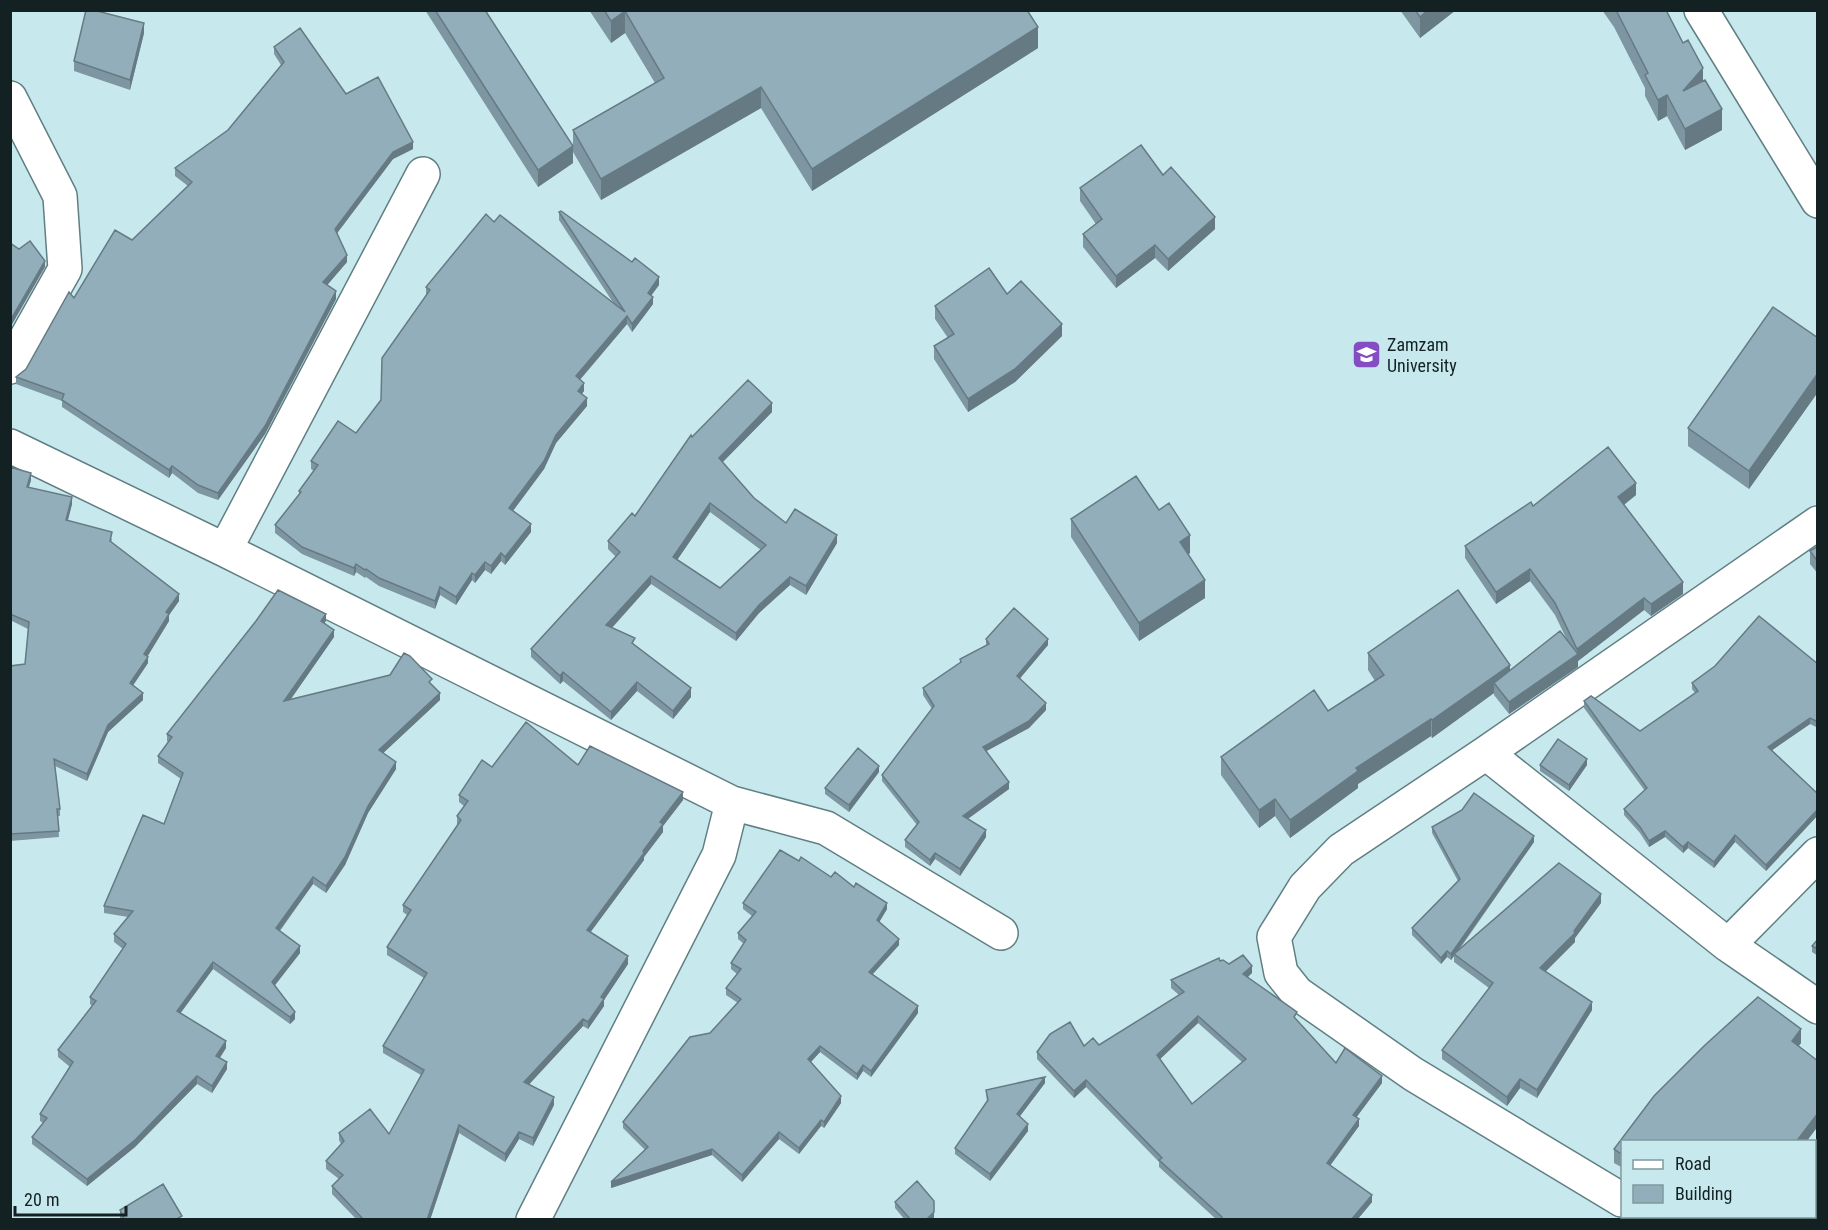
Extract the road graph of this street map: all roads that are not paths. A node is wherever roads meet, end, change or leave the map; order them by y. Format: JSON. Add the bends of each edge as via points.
{"nodes":[{"id":1,"x":1701,"y":10,"type":"edge"},
{"id":2,"x":10,"y":98,"type":"edge"},
{"id":3,"x":423,"y":174,"type":"dead end"},
{"id":4,"x":1818,"y":201,"type":"edge"},
{"id":5,"x":10,"y":367,"type":"edge"},
{"id":6,"x":10,"y":446,"type":"edge"},
{"id":7,"x":1818,"y":523,"type":"edge"},
{"id":8,"x":225,"y":550,"type":"junction"},
{"id":9,"x":1486,"y":753,"type":"junction"},
{"id":10,"x":732,"y":803,"type":"junction"},
{"id":11,"x":1818,"y":854,"type":"edge"},
{"id":12,"x":1001,"y":933,"type":"dead end"},
{"id":13,"x":1728,"y":945,"type":"junction"},
{"id":14,"x":1818,"y":1007,"type":"edge"},
{"id":15,"x":1621,"y":1199,"type":"edge"},
{"id":16,"x":533,"y":1220,"type":"edge"}],
"edges":[{"from":1,"to":4,"type":"street"},
{"from":2,"to":5,"type":"street","via":[[60,196],[65,268]]},
{"from":3,"to":8,"type":"street"},
{"from":6,"to":8,"type":"street"},
{"from":7,"to":9,"type":"street"},
{"from":8,"to":10,"type":"street"},
{"from":9,"to":13,"type":"street"},
{"from":9,"to":15,"type":"street","via":[[1341,850],[1305,887],[1274,937],[1281,973],[1297,993],[1413,1074]]},
{"from":10,"to":12,"type":"street","via":[[826,828]]},
{"from":10,"to":16,"type":"street","via":[[718,855]]},
{"from":11,"to":13,"type":"street"},
{"from":13,"to":14,"type":"street"}]}
